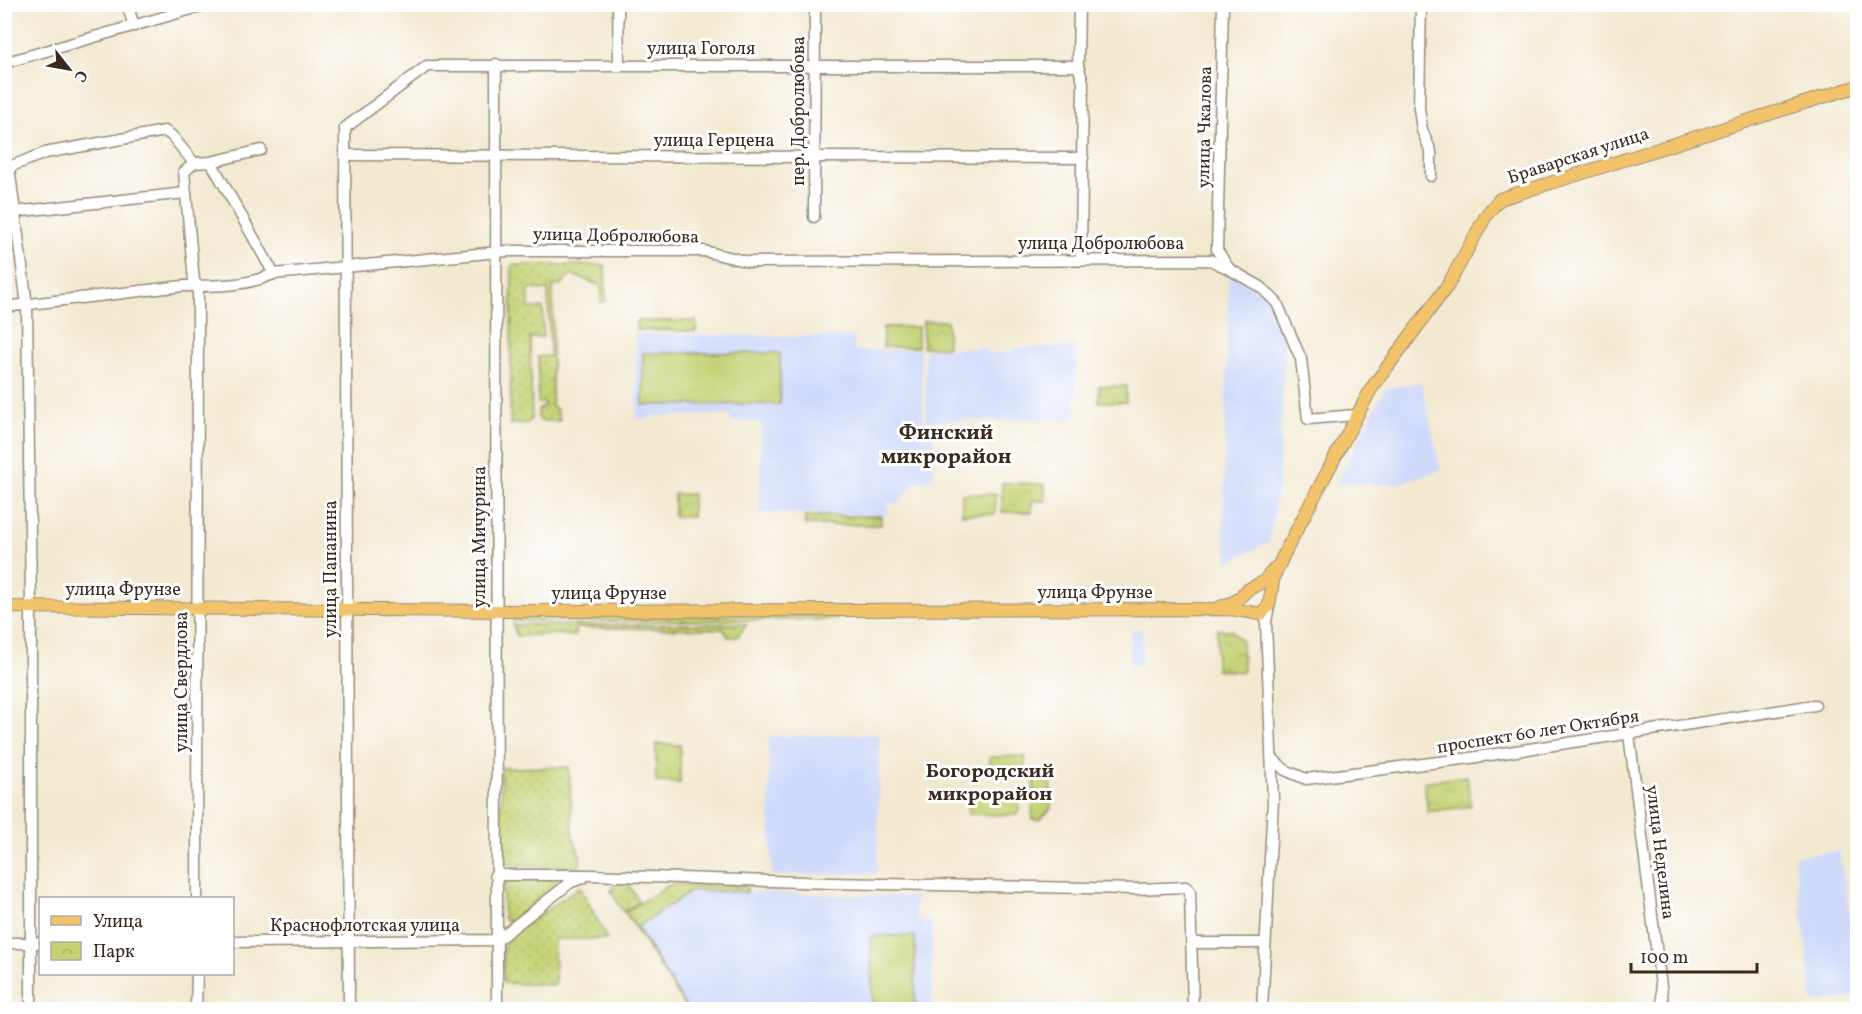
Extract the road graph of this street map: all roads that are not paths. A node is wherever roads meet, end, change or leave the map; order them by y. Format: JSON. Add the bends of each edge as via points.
{"nodes":[{"id":1,"x":127,"y":4,"type":"edge"},
{"id":2,"x":209,"y":4,"type":"edge"},
{"id":3,"x":618,"y":4,"type":"edge"},
{"id":4,"x":815,"y":4,"type":"edge"},
{"id":5,"x":1079,"y":4,"type":"edge"},
{"id":6,"x":1223,"y":4,"type":"edge"},
{"id":7,"x":1421,"y":4,"type":"edge"},
{"id":8,"x":134,"y":26,"type":"junction"},
{"id":9,"x":4,"y":63,"type":"edge"},
{"id":10,"x":496,"y":64,"type":"junction"},
{"id":11,"x":815,"y":64,"type":"junction"},
{"id":12,"x":619,"y":65,"type":"junction"},
{"id":13,"x":1078,"y":66,"type":"junction"},
{"id":14,"x":1857,"y":86,"type":"edge"},
{"id":15,"x":345,"y":128,"type":"joint"},
{"id":16,"x":261,"y":150,"type":"dead end"},
{"id":17,"x":345,"y":155,"type":"junction"},
{"id":18,"x":495,"y":156,"type":"junction"},
{"id":19,"x":814,"y":157,"type":"junction"},
{"id":20,"x":1083,"y":158,"type":"junction"},
{"id":21,"x":211,"y":162,"type":"junction"},
{"id":22,"x":194,"y":163,"type":"junction"},
{"id":23,"x":1431,"y":176,"type":"dead end"},
{"id":24,"x":185,"y":193,"type":"junction"},
{"id":25,"x":14,"y":212,"type":"junction"},
{"id":26,"x":814,"y":217,"type":"dead end"},
{"id":27,"x":496,"y":251,"type":"junction"},
{"id":28,"x":1081,"y":259,"type":"junction"},
{"id":29,"x":346,"y":265,"type":"junction"},
{"id":30,"x":1229,"y":269,"type":"junction"},
{"id":31,"x":274,"y":274,"type":"junction"},
{"id":32,"x":198,"y":286,"type":"junction"},
{"id":33,"x":27,"y":305,"type":"junction"},
{"id":34,"x":4,"y":307,"type":"edge"},
{"id":35,"x":1356,"y":415,"type":"junction"},
{"id":36,"x":1285,"y":552,"type":"junction"},
{"id":37,"x":1254,"y":587,"type":"junction"},
{"id":38,"x":1242,"y":596,"type":"junction"},
{"id":39,"x":1269,"y":601,"type":"junction"},
{"id":40,"x":4,"y":607,"type":"edge"},
{"id":41,"x":31,"y":607,"type":"junction"},
{"id":42,"x":197,"y":608,"type":"junction"},
{"id":43,"x":347,"y":609,"type":"junction"},
{"id":44,"x":1214,"y":609,"type":"junction"},
{"id":45,"x":495,"y":610,"type":"junction"},
{"id":46,"x":1251,"y":614,"type":"junction"},
{"id":47,"x":1267,"y":631,"type":"junction"},
{"id":48,"x":1815,"y":705,"type":"dead end"},
{"id":49,"x":1629,"y":734,"type":"junction"},
{"id":50,"x":1272,"y":758,"type":"junction"},
{"id":51,"x":495,"y":875,"type":"junction"},
{"id":52,"x":591,"y":875,"type":"junction"},
{"id":53,"x":197,"y":897,"type":"edge"},
{"id":54,"x":497,"y":940,"type":"junction"},
{"id":55,"x":234,"y":942,"type":"edge"},
{"id":56,"x":349,"y":942,"type":"junction"},
{"id":57,"x":4,"y":943,"type":"edge"},
{"id":58,"x":35,"y":943,"type":"edge"},
{"id":59,"x":1193,"y":943,"type":"junction"},
{"id":60,"x":1264,"y":943,"type":"junction"},
{"id":61,"x":197,"y":975,"type":"edge"},
{"id":62,"x":31,"y":1010,"type":"edge"},
{"id":63,"x":196,"y":1010,"type":"edge"},
{"id":64,"x":349,"y":1010,"type":"edge"},
{"id":65,"x":497,"y":1010,"type":"edge"},
{"id":66,"x":1193,"y":1010,"type":"edge"},
{"id":67,"x":1262,"y":1010,"type":"edge"},
{"id":68,"x":1664,"y":1010,"type":"edge"}],
"edges":[{"from":1,"to":8,"type":"street"},
{"from":2,"to":8,"type":"street"},
{"from":3,"to":12,"type":"street"},
{"from":4,"to":11,"type":"street","name":"пер. Добролюбова"},
{"from":5,"to":13,"type":"street"},
{"from":6,"to":30,"type":"street","name":"улица Чкалова","via":[[1217,250]]},
{"from":7,"to":23,"type":"street","via":[[1419,108],[1431,152]]},
{"from":8,"to":9,"type":"street"},
{"from":10,"to":12,"type":"street","name":"улица Гоголя"},
{"from":10,"to":15,"type":"street","name":"улица Гоголя","via":[[428,66]]},
{"from":10,"to":18,"type":"street","name":"улица Мичурина"},
{"from":11,"to":12,"type":"street","name":"улица Гоголя"},
{"from":11,"to":13,"type":"street","name":"улица Гоголя"},
{"from":11,"to":19,"type":"street","name":"пер. Добролюбова"},
{"from":13,"to":20,"type":"street","via":[[1083,82]]},
{"from":14,"to":35,"type":"main road","name":"Браварская улица","via":[[1500,200],[1487,214],[1448,285]]},
{"from":15,"to":17,"type":"street","name":"улица Папанина"},
{"from":16,"to":21,"type":"street"},
{"from":17,"to":18,"type":"street","name":"улица Герцена"},
{"from":17,"to":29,"type":"street","name":"улица Папанина"},
{"from":18,"to":19,"type":"street","name":"улица Герцена"},
{"from":18,"to":27,"type":"street","name":"улица Мичурина"},
{"from":19,"to":20,"type":"street","name":"улица Герцена"},
{"from":19,"to":26,"type":"street","name":"пер. Добролюбова"},
{"from":20,"to":28,"type":"street"},
{"from":21,"to":22,"type":"street"},
{"from":21,"to":31,"type":"street"},
{"from":22,"to":24,"type":"street","name":"улица Свердлова","via":[[184,172]]},
{"from":22,"to":25,"type":"street","via":[[165,132],[45,153],[9,167]]},
{"from":24,"to":25,"type":"street"},
{"from":24,"to":32,"type":"street","name":"улица Свердлова","via":[[194,281]]},
{"from":25,"to":33,"type":"street"},
{"from":27,"to":28,"type":"street","name":"улица Добролюбова","via":[[704,251],[749,262]]},
{"from":27,"to":29,"type":"street","name":"улица Добролюбова"},
{"from":27,"to":45,"type":"street","name":"улица Мичурина"},
{"from":28,"to":30,"type":"street","name":"улица Добролюбова","via":[[1210,260]]},
{"from":29,"to":31,"type":"street","name":"улица Добролюбова"},
{"from":29,"to":43,"type":"street","name":"улица Папанина"},
{"from":30,"to":35,"type":"street","name":"улица Добролюбова","via":[[1261,287],[1277,303],[1301,359],[1308,419]]},
{"from":31,"to":32,"type":"street","name":"улица Добролюбова","via":[[252,284]]},
{"from":32,"to":33,"type":"street","name":"улица Добролюбова"},
{"from":32,"to":42,"type":"street","name":"улица Свердлова"},
{"from":33,"to":34,"type":"street","name":"улица Добролюбова"},
{"from":33,"to":41,"type":"street"},
{"from":35,"to":36,"type":"main road","name":"Браварская улица"},
{"from":36,"to":37,"type":"main road","via":[[1268,577]]},
{"from":36,"to":39,"type":"main road","via":[[1274,576]]},
{"from":37,"to":38,"type":"main road"},
{"from":37,"to":39,"type":"main road","via":[[1262,588]]},
{"from":38,"to":44,"type":"main road"},
{"from":38,"to":46,"type":"main road","via":[[1243,608]]},
{"from":39,"to":46,"type":"main road","via":[[1264,612]]},
{"from":39,"to":47,"type":"street"},
{"from":40,"to":41,"type":"main road","name":"улица Фрунзе"},
{"from":41,"to":42,"type":"main road","name":"улица Фрунзе"},
{"from":41,"to":58,"type":"street"},
{"from":42,"to":43,"type":"main road","name":"улица Фрунзе"},
{"from":42,"to":53,"type":"street","name":"улица Свердлова"},
{"from":43,"to":45,"type":"main road","name":"улица Фрунзе"},
{"from":43,"to":56,"type":"street","name":"улица Папанина"},
{"from":44,"to":45,"type":"main road","name":"улица Фрунзе"},
{"from":44,"to":46,"type":"main road","name":"улица Фрунзе"},
{"from":45,"to":51,"type":"street","name":"улица Мичурина"},
{"from":46,"to":47,"type":"street"},
{"from":47,"to":50,"type":"street"},
{"from":48,"to":49,"type":"street","name":"проспект 60 лет Октября"},
{"from":49,"to":50,"type":"street","name":"проспект 60 лет Октября","via":[[1306,779],[1285,770]]},
{"from":49,"to":68,"type":"street","name":"улица Неделина"},
{"from":50,"to":60,"type":"street"},
{"from":51,"to":52,"type":"street"},
{"from":51,"to":54,"type":"street","name":"улица Мичурина"},
{"from":52,"to":54,"type":"street","via":[[572,882]]},
{"from":52,"to":59,"type":"street","via":[[831,883],[1186,887],[1190,891]]},
{"from":54,"to":56,"type":"street","name":"Краснофлотская улица"},
{"from":54,"to":65,"type":"street","name":"улица Мичурина"},
{"from":55,"to":56,"type":"street","name":"Краснофлотская улица"},
{"from":56,"to":64,"type":"street","name":"улица Папанина"},
{"from":57,"to":58,"type":"street"},
{"from":58,"to":62,"type":"street"},
{"from":59,"to":60,"type":"street"},
{"from":59,"to":66,"type":"street"},
{"from":60,"to":67,"type":"street"},
{"from":61,"to":63,"type":"street"}]}
